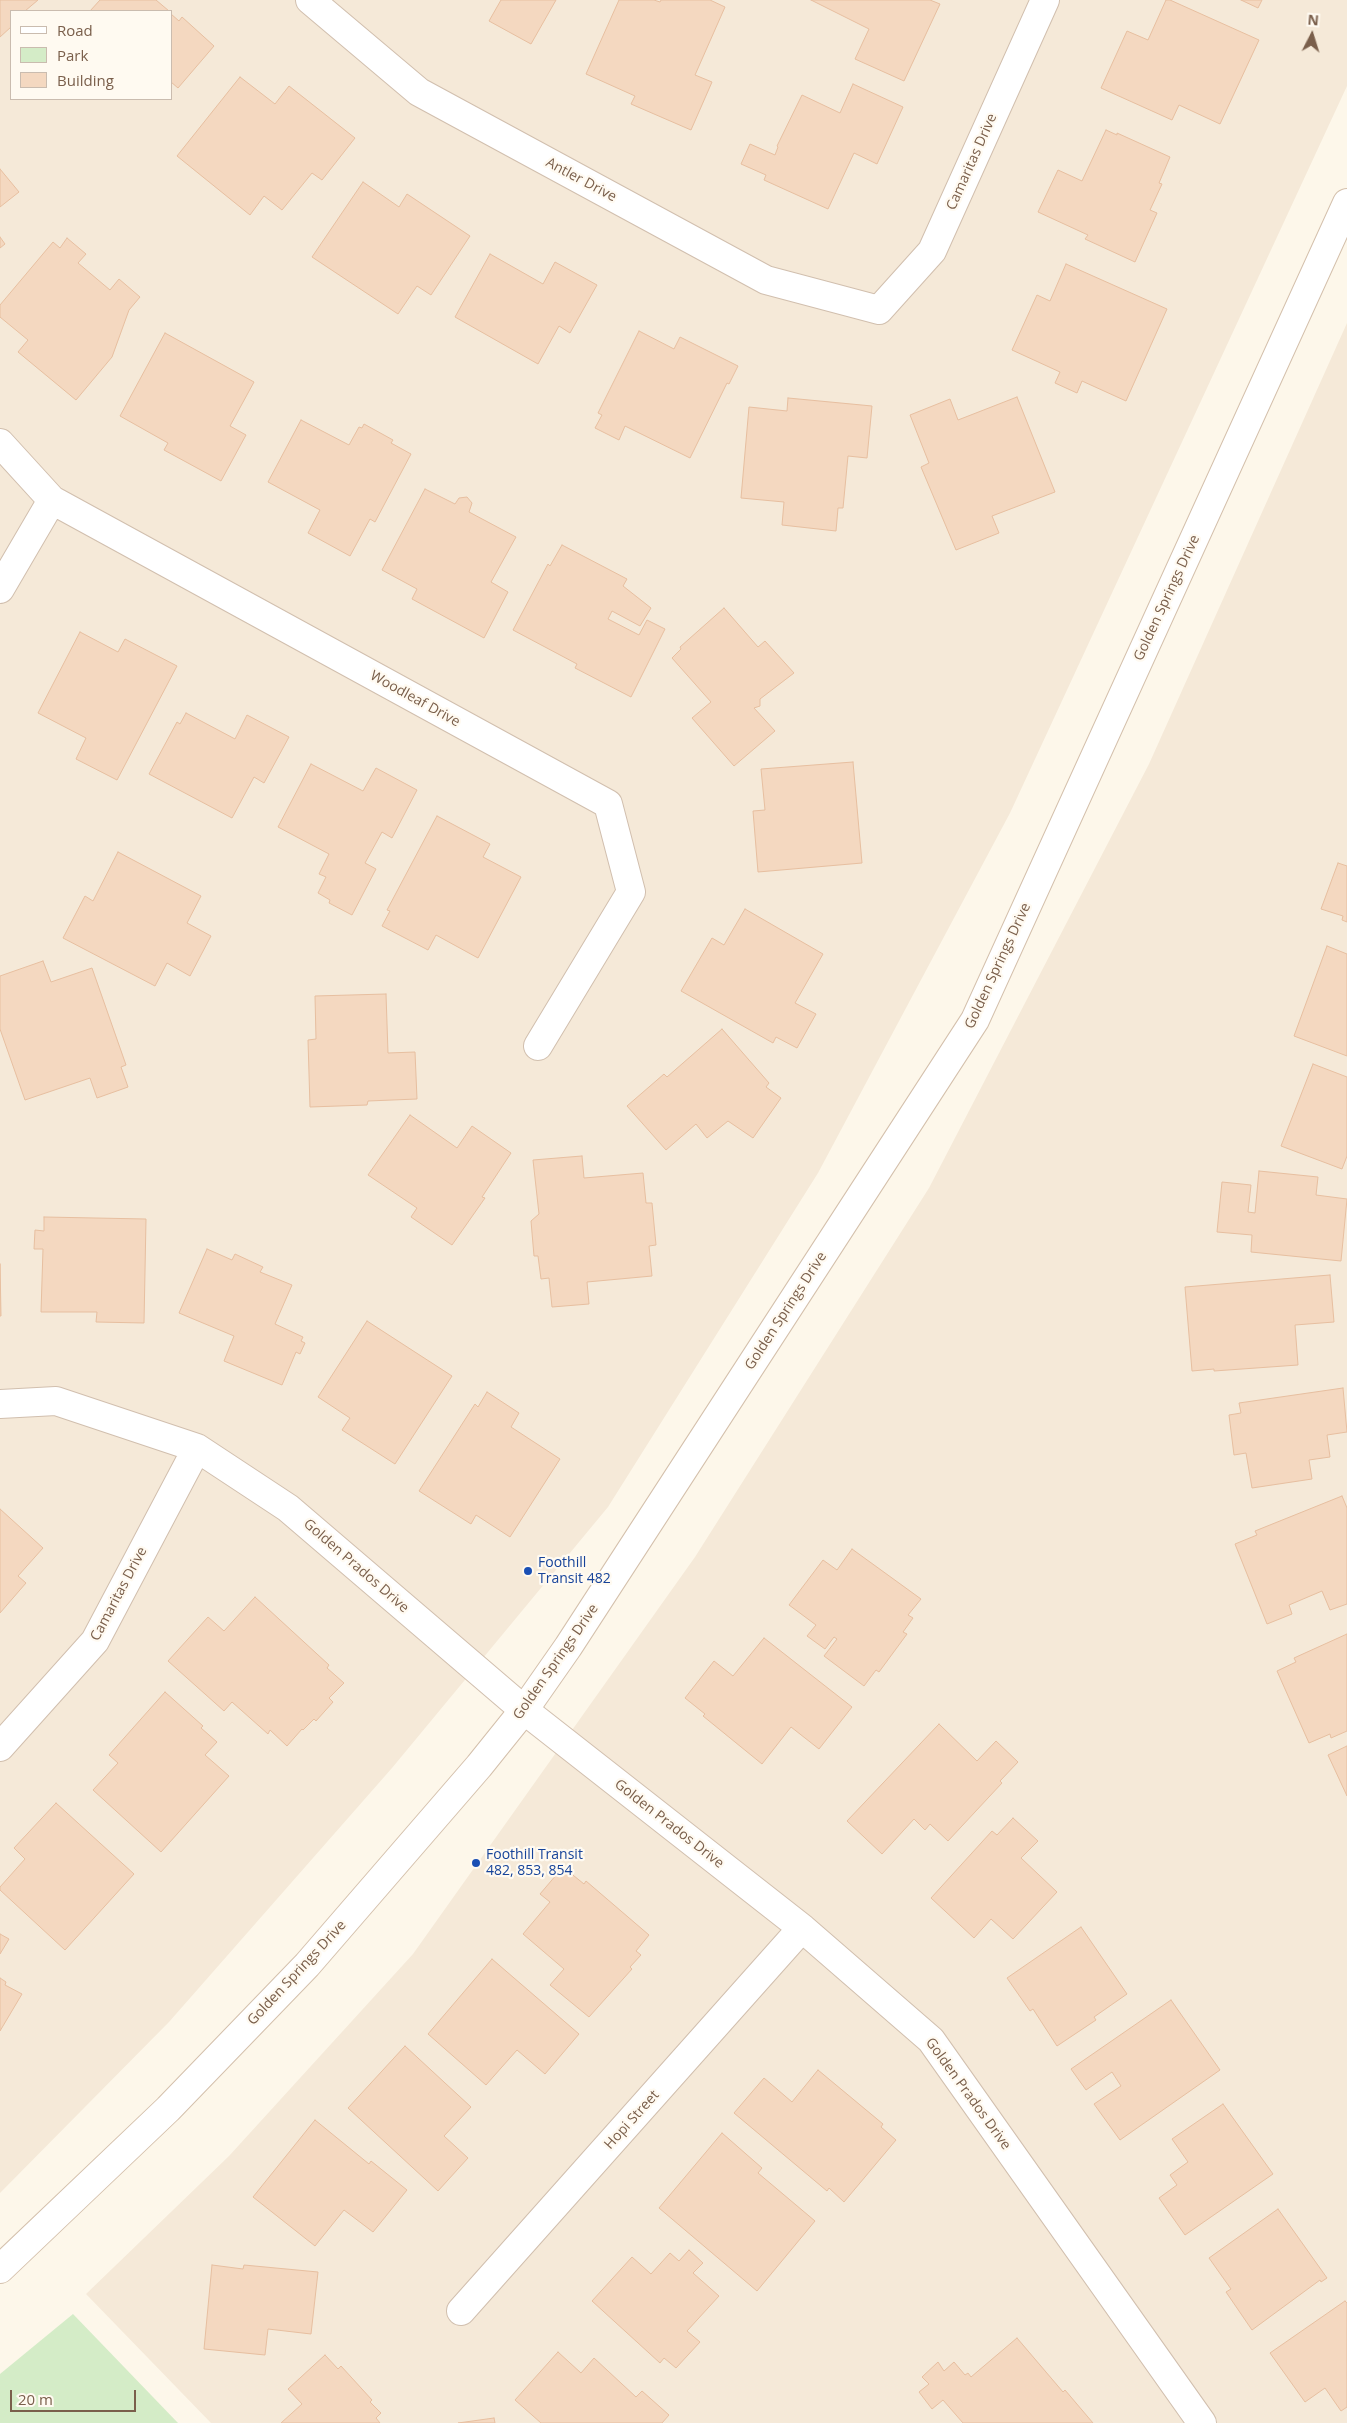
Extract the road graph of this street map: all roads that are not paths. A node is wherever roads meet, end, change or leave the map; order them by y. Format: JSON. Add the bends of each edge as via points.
{"nodes":[{"id":1,"x":310,"y":0,"type":"edge"},
{"id":2,"x":1045,"y":0,"type":"edge"},
{"id":3,"x":1347,"y":203,"type":"edge"},
{"id":4,"x":878,"y":310,"type":"joint"},
{"id":5,"x":0,"y":443,"type":"edge"},
{"id":6,"x":52,"y":500,"type":"junction"},
{"id":7,"x":0,"y":589,"type":"edge"},
{"id":8,"x":538,"y":1046,"type":"dead end"},
{"id":9,"x":0,"y":1404,"type":"edge"},
{"id":10,"x":197,"y":1448,"type":"junction"},
{"id":11,"x":524,"y":1710,"type":"junction"},
{"id":12,"x":0,"y":1747,"type":"edge"},
{"id":13,"x":802,"y":1928,"type":"junction"},
{"id":14,"x":0,"y":2269,"type":"edge"},
{"id":15,"x":461,"y":2311,"type":"dead end"},
{"id":16,"x":1202,"y":2423,"type":"edge"}],
"edges":[{"from":1,"to":4,"type":"street","name":"Antler Drive","via":[[419,92],[766,280]]},
{"from":2,"to":4,"type":"street","name":"Camaritas Drive","via":[[932,251]]},
{"from":3,"to":11,"type":"street","name":"Golden Springs Drive","via":[[974,1020]]},
{"from":5,"to":6,"type":"street","name":"Woodleaf Drive"},
{"from":6,"to":7,"type":"street"},
{"from":6,"to":8,"type":"street","name":"Woodleaf Drive","via":[[608,804],[631,892]]},
{"from":9,"to":10,"type":"street","name":"Golden Prados Drive","via":[[56,1401]]},
{"from":10,"to":11,"type":"street","name":"Golden Prados Drive","via":[[288,1508]]},
{"from":10,"to":12,"type":"street","name":"Camaritas Drive","via":[[95,1641]]},
{"from":11,"to":13,"type":"street","name":"Golden Prados Drive"},
{"from":11,"to":14,"type":"street","name":"Golden Springs Drive","via":[[307,1965],[168,2110]]},
{"from":13,"to":15,"type":"street","name":"Hopi Street"},
{"from":13,"to":16,"type":"street","name":"Golden Prados Drive","via":[[931,2040]]}]}
